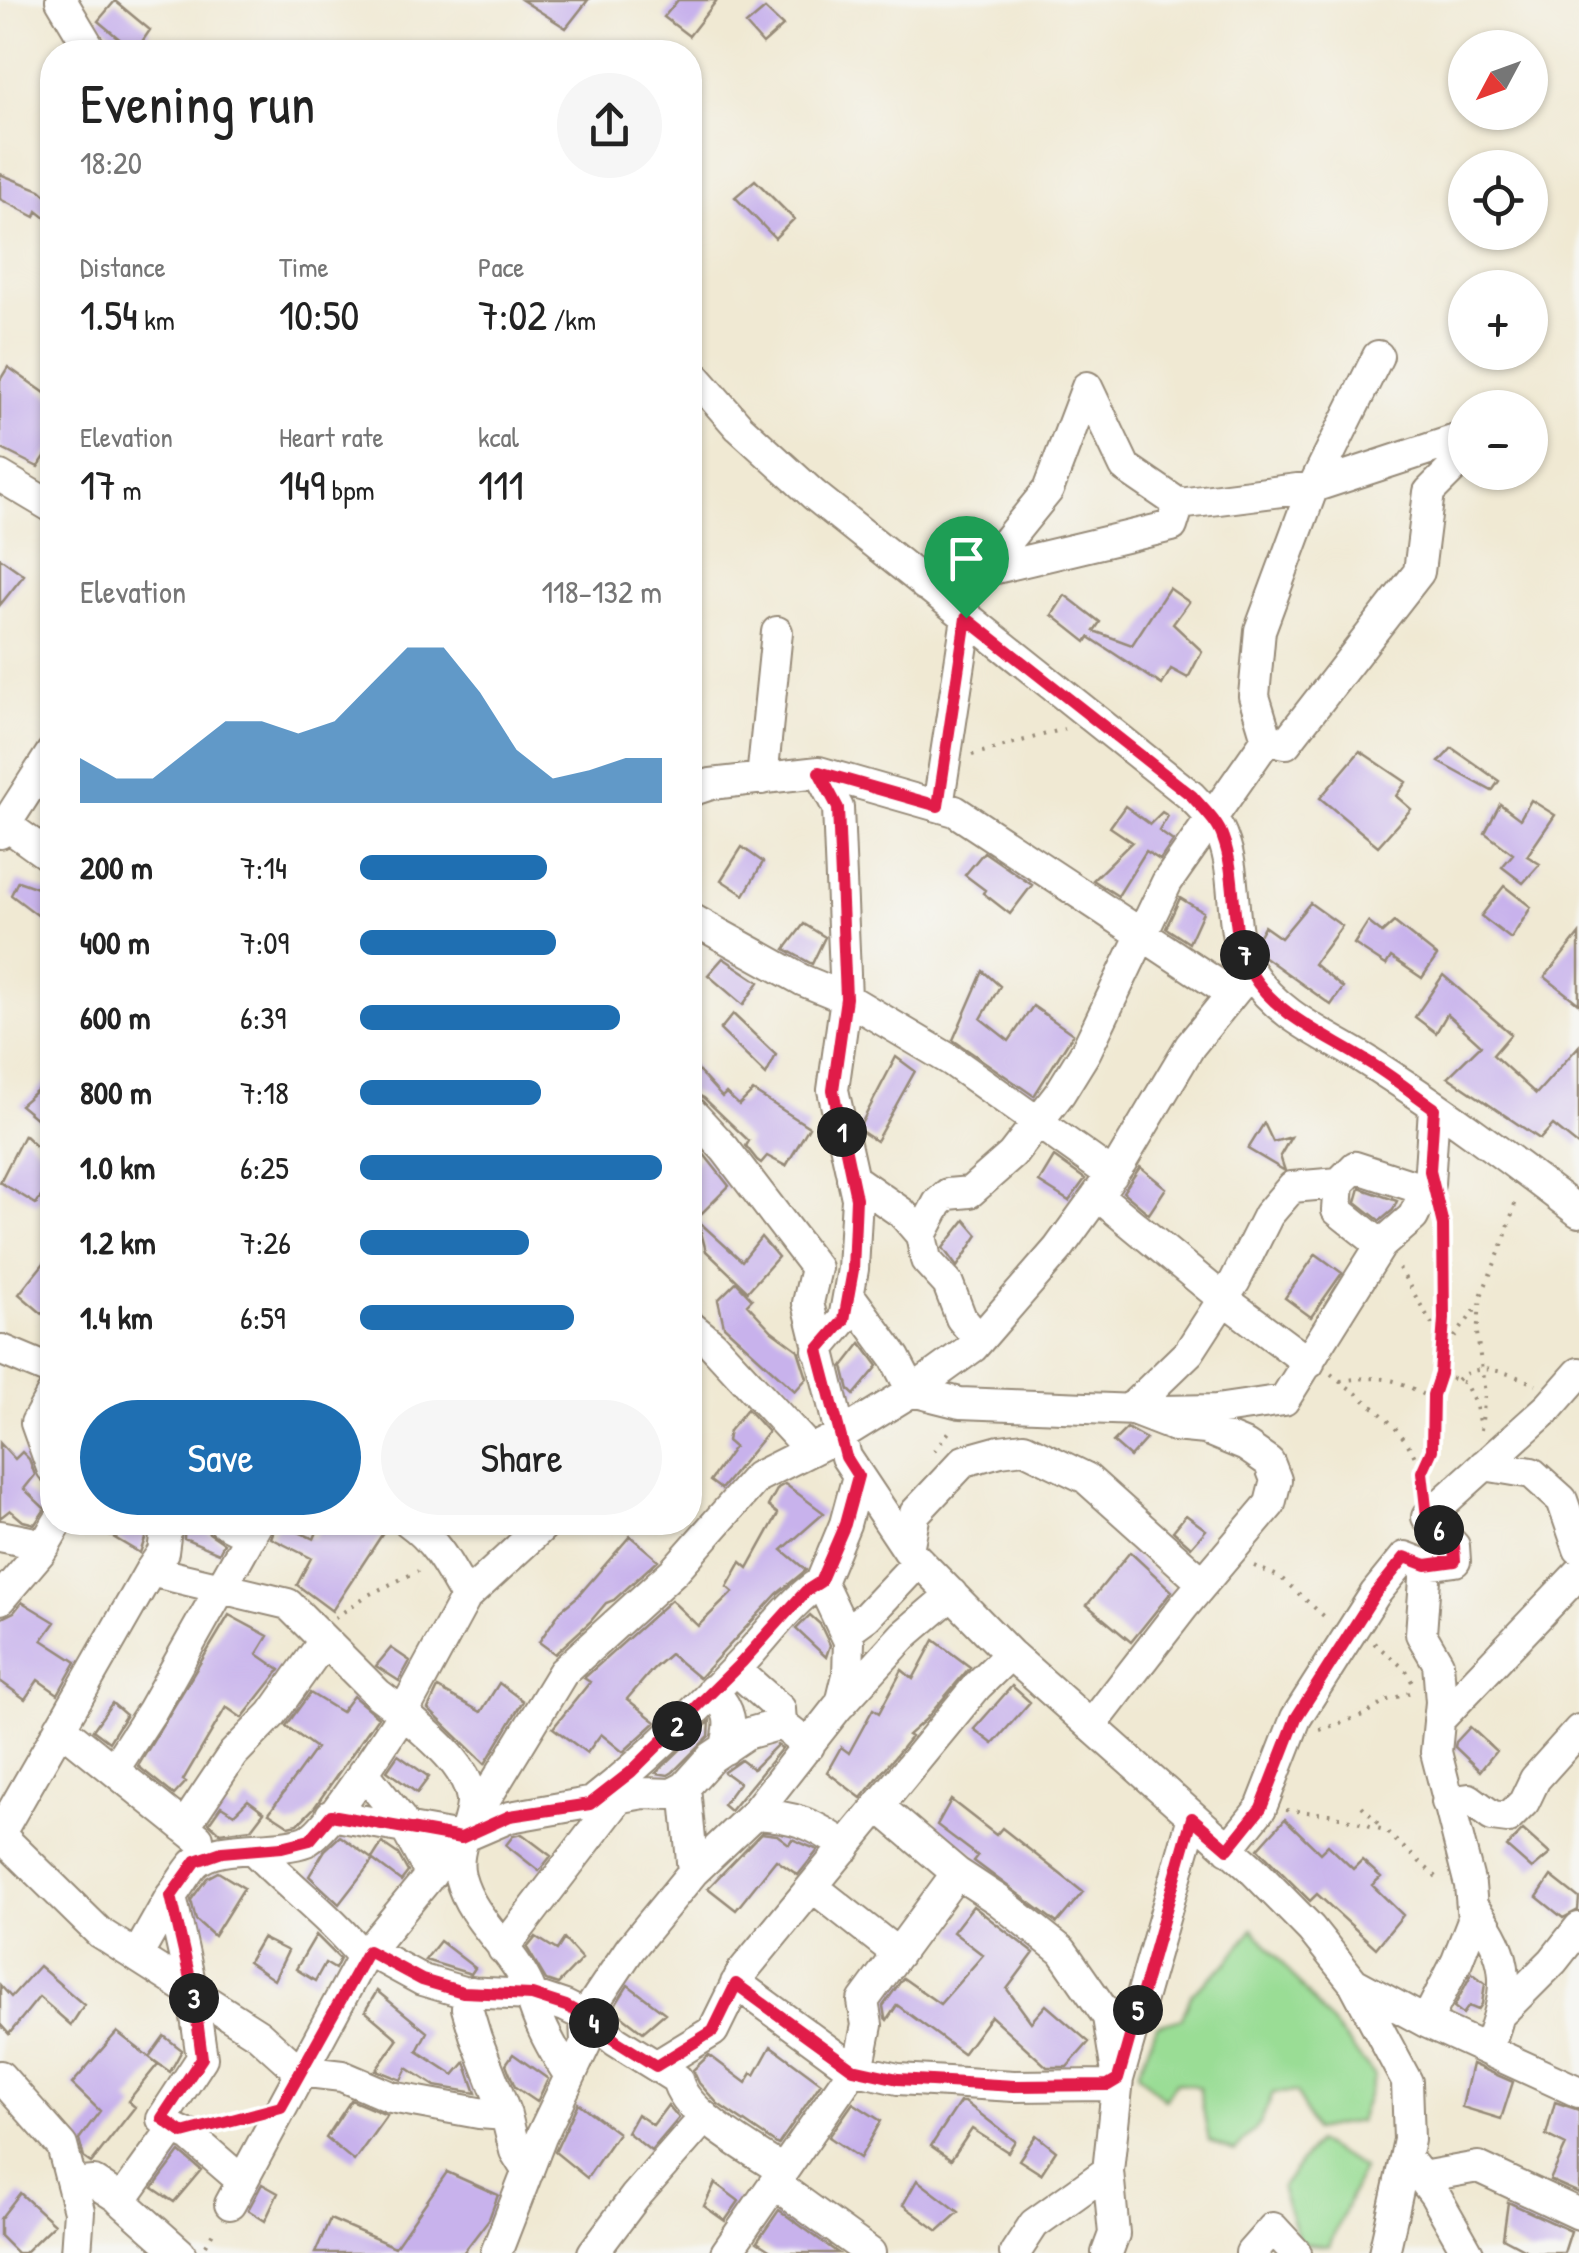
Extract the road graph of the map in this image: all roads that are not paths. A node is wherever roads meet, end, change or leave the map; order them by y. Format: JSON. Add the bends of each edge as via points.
{"nodes":[{"id":1,"x":61,"y":0,"type":"edge"},
{"id":2,"x":85,"y":40,"type":"edge"},
{"id":3,"x":1378,"y":356,"type":"dead end"},
{"id":4,"x":702,"y":385,"type":"edge"},
{"id":5,"x":1448,"y":442,"type":"edge"},
{"id":6,"x":1448,"y":473,"type":"edge"},
{"id":7,"x":0,"y":476,"type":"edge"},
{"id":8,"x":1313,"y":488,"type":"junction"},
{"id":9,"x":40,"y":500,"type":"edge"},
{"id":10,"x":1179,"y":504,"type":"junction"},
{"id":11,"x":982,"y":571,"type":"junction"},
{"id":12,"x":925,"y":584,"type":"junction"},
{"id":13,"x":961,"y":613,"type":"junction"},
{"id":14,"x":777,"y":632,"type":"dead end"},
{"id":15,"x":1267,"y":740,"type":"junction"},
{"id":16,"x":40,"y":771,"type":"edge"},
{"id":17,"x":819,"y":772,"type":"junction"},
{"id":18,"x":762,"y":778,"type":"junction"},
{"id":19,"x":702,"y":787,"type":"edge"},
{"id":20,"x":938,"y":806,"type":"junction"},
{"id":21,"x":1211,"y":817,"type":"junction"},
{"id":22,"x":3,"y":829,"type":"edge"},
{"id":23,"x":40,"y":851,"type":"edge"},
{"id":24,"x":702,"y":925,"type":"edge"},
{"id":25,"x":1140,"y":934,"type":"junction"},
{"id":26,"x":1241,"y":983,"type":"junction"},
{"id":27,"x":846,"y":998,"type":"junction"},
{"id":28,"x":1434,"y":1108,"type":"junction"},
{"id":29,"x":1038,"y":1120,"type":"junction"},
{"id":30,"x":702,"y":1124,"type":"edge"},
{"id":31,"x":852,"y":1178,"type":"junction"},
{"id":32,"x":1428,"y":1180,"type":"junction"},
{"id":33,"x":1339,"y":1183,"type":"junction"},
{"id":34,"x":1104,"y":1185,"type":"junction"},
{"id":35,"x":1579,"y":1212,"type":"edge"},
{"id":36,"x":921,"y":1234,"type":"junction"},
{"id":37,"x":1383,"y":1243,"type":"junction"},
{"id":38,"x":849,"y":1295,"type":"junction"},
{"id":39,"x":1222,"y":1298,"type":"junction"},
{"id":40,"x":978,"y":1340,"type":"junction"},
{"id":41,"x":702,"y":1343,"type":"edge"},
{"id":42,"x":2,"y":1350,"type":"edge"},
{"id":43,"x":818,"y":1350,"type":"junction"},
{"id":44,"x":1310,"y":1362,"type":"junction"},
{"id":45,"x":40,"y":1366,"type":"edge"},
{"id":46,"x":1579,"y":1373,"type":"edge"},
{"id":47,"x":912,"y":1391,"type":"junction"},
{"id":48,"x":1130,"y":1409,"type":"junction"},
{"id":49,"x":839,"y":1436,"type":"junction"},
{"id":50,"x":810,"y":1450,"type":"junction"},
{"id":51,"x":1480,"y":1468,"type":"junction"},
{"id":52,"x":858,"y":1476,"type":"junction"},
{"id":53,"x":40,"y":1534,"type":"edge"},
{"id":54,"x":51,"y":1535,"type":"edge"},
{"id":55,"x":165,"y":1535,"type":"edge"},
{"id":56,"x":241,"y":1535,"type":"edge"},
{"id":57,"x":427,"y":1535,"type":"edge"},
{"id":58,"x":533,"y":1535,"type":"edge"},
{"id":59,"x":0,"y":1536,"type":"edge"},
{"id":60,"x":1579,"y":1549,"type":"edge"},
{"id":61,"x":914,"y":1556,"type":"junction"},
{"id":62,"x":1426,"y":1565,"type":"junction"},
{"id":63,"x":150,"y":1571,"type":"junction"},
{"id":64,"x":1579,"y":1573,"type":"edge"},
{"id":65,"x":820,"y":1582,"type":"junction"},
{"id":66,"x":1203,"y":1583,"type":"junction"},
{"id":67,"x":221,"y":1588,"type":"junction"},
{"id":68,"x":952,"y":1594,"type":"junction"},
{"id":69,"x":466,"y":1597,"type":"junction"},
{"id":70,"x":0,"y":1599,"type":"edge"},
{"id":71,"x":845,"y":1632,"type":"junction"},
{"id":72,"x":324,"y":1641,"type":"junction"},
{"id":73,"x":1010,"y":1654,"type":"junction"},
{"id":74,"x":724,"y":1679,"type":"junction"},
{"id":75,"x":842,"y":1704,"type":"junction"},
{"id":76,"x":403,"y":1713,"type":"junction"},
{"id":77,"x":1439,"y":1720,"type":"junction"},
{"id":78,"x":781,"y":1724,"type":"junction"},
{"id":79,"x":1090,"y":1726,"type":"junction"},
{"id":80,"x":60,"y":1727,"type":"junction"},
{"id":81,"x":1579,"y":1730,"type":"edge"},
{"id":82,"x":809,"y":1746,"type":"junction"},
{"id":83,"x":725,"y":1749,"type":"junction"},
{"id":84,"x":114,"y":1769,"type":"junction"},
{"id":85,"x":363,"y":1772,"type":"junction"},
{"id":86,"x":685,"y":1787,"type":"junction"},
{"id":87,"x":605,"y":1801,"type":"junction"},
{"id":88,"x":1447,"y":1802,"type":"junction"},
{"id":89,"x":879,"y":1807,"type":"junction"},
{"id":90,"x":754,"y":1814,"type":"junction"},
{"id":91,"x":331,"y":1815,"type":"junction"},
{"id":92,"x":1192,"y":1818,"type":"junction"},
{"id":93,"x":404,"y":1826,"type":"junction"},
{"id":94,"x":184,"y":1827,"type":"junction"},
{"id":95,"x":0,"y":1834,"type":"edge"},
{"id":96,"x":461,"y":1838,"type":"junction"},
{"id":97,"x":846,"y":1847,"type":"junction"},
{"id":98,"x":253,"y":1849,"type":"junction"},
{"id":99,"x":1228,"y":1849,"type":"junction"},
{"id":100,"x":222,"y":1852,"type":"junction"},
{"id":101,"x":693,"y":1872,"type":"junction"},
{"id":102,"x":957,"y":1873,"type":"junction"},
{"id":103,"x":431,"y":1875,"type":"junction"},
{"id":104,"x":813,"y":1886,"type":"junction"},
{"id":105,"x":171,"y":1896,"type":"junction"},
{"id":106,"x":1472,"y":1908,"type":"junction"},
{"id":107,"x":1579,"y":1928,"type":"edge"},
{"id":108,"x":504,"y":1949,"type":"junction"},
{"id":109,"x":366,"y":1954,"type":"junction"},
{"id":110,"x":898,"y":1954,"type":"junction"},
{"id":111,"x":137,"y":1956,"type":"junction"},
{"id":112,"x":1354,"y":1983,"type":"junction"},
{"id":113,"x":736,"y":1984,"type":"junction"},
{"id":114,"x":190,"y":1990,"type":"junction"},
{"id":115,"x":472,"y":1992,"type":"junction"},
{"id":116,"x":532,"y":1995,"type":"junction"},
{"id":117,"x":1500,"y":2014,"type":"junction"},
{"id":118,"x":585,"y":2016,"type":"junction"},
{"id":119,"x":1426,"y":2022,"type":"junction"},
{"id":120,"x":1487,"y":2050,"type":"junction"},
{"id":121,"x":656,"y":2066,"type":"junction"},
{"id":122,"x":853,"y":2069,"type":"junction"},
{"id":123,"x":300,"y":2071,"type":"junction"},
{"id":124,"x":0,"y":2076,"type":"edge"},
{"id":125,"x":570,"y":2076,"type":"junction"},
{"id":126,"x":1118,"y":2079,"type":"junction"},
{"id":127,"x":1579,"y":2092,"type":"edge"},
{"id":128,"x":506,"y":2114,"type":"junction"},
{"id":129,"x":705,"y":2117,"type":"junction"},
{"id":130,"x":178,"y":2130,"type":"junction"},
{"id":131,"x":1414,"y":2166,"type":"junction"},
{"id":132,"x":1108,"y":2170,"type":"junction"},
{"id":133,"x":528,"y":2172,"type":"junction"},
{"id":134,"x":779,"y":2178,"type":"junction"},
{"id":135,"x":72,"y":2184,"type":"junction"},
{"id":136,"x":121,"y":2201,"type":"junction"},
{"id":137,"x":1579,"y":2214,"type":"edge"},
{"id":138,"x":190,"y":2252,"type":"edge"},
{"id":139,"x":76,"y":2253,"type":"edge"},
{"id":140,"x":496,"y":2253,"type":"edge"},
{"id":141,"x":592,"y":2253,"type":"edge"},
{"id":142,"x":726,"y":2253,"type":"edge"},
{"id":143,"x":870,"y":2253,"type":"edge"},
{"id":144,"x":1015,"y":2253,"type":"edge"},
{"id":145,"x":1107,"y":2253,"type":"edge"},
{"id":146,"x":1251,"y":2253,"type":"edge"},
{"id":147,"x":1296,"y":2253,"type":"edge"},
{"id":148,"x":1384,"y":2253,"type":"edge"},
{"id":149,"x":1468,"y":2253,"type":"edge"}],
"edges":[{"from":1,"to":2,"type":"street"},
{"from":3,"to":8,"type":"street"},
{"from":4,"to":12,"type":"street","via":[[814,495]]},
{"from":5,"to":8,"type":"street"},
{"from":6,"to":15,"type":"street","via":[[1428,492],[1419,572],[1286,743]]},
{"from":7,"to":9,"type":"street"},
{"from":8,"to":10,"type":"street"},
{"from":8,"to":15,"type":"street","via":[[1260,630],[1254,696]]},
{"from":10,"to":11,"type":"street","via":[[1172,526]]},
{"from":10,"to":11,"type":"street","via":[[1125,466],[1087,387],[1048,490]]},
{"from":11,"to":12,"type":"street"},
{"from":11,"to":13,"type":"street"},
{"from":12,"to":13,"type":"street"},
{"from":13,"to":20,"type":"street"},
{"from":13,"to":21,"type":"street"},
{"from":14,"to":18,"type":"street"},
{"from":15,"to":21,"type":"street"},
{"from":16,"to":22,"type":"street"},
{"from":17,"to":18,"type":"street"},
{"from":17,"to":20,"type":"street"},
{"from":17,"to":27,"type":"street","via":[[838,808]]},
{"from":18,"to":19,"type":"street"},
{"from":20,"to":25,"type":"street","via":[[955,810]]},
{"from":21,"to":25,"type":"street"},
{"from":21,"to":26,"type":"street","via":[[1233,875]]},
{"from":22,"to":23,"type":"street"},
{"from":24,"to":27,"type":"street"},
{"from":25,"to":26,"type":"street"},
{"from":25,"to":29,"type":"street","via":[[1086,1051]]},
{"from":26,"to":28,"type":"street"},
{"from":26,"to":34,"type":"street","via":[[1190,1046]]},
{"from":27,"to":29,"type":"street"},
{"from":27,"to":31,"type":"street","via":[[833,1090]]},
{"from":28,"to":32,"type":"street"},
{"from":28,"to":35,"type":"street"},
{"from":29,"to":34,"type":"street"},
{"from":29,"to":36,"type":"street","via":[[1012,1155],[970,1192],[948,1194],[938,1203]]},
{"from":30,"to":43,"type":"street","via":[[816,1268],[808,1303]]},
{"from":31,"to":36,"type":"street"},
{"from":31,"to":38,"type":"street"},
{"from":32,"to":33,"type":"street","via":[[1356,1167]]},
{"from":32,"to":37,"type":"street","via":[[1413,1217]]},
{"from":33,"to":37,"type":"street","via":[[1337,1210]]},
{"from":33,"to":39,"type":"street","via":[[1292,1187],[1268,1214]]},
{"from":34,"to":39,"type":"street"},
{"from":34,"to":40,"type":"street"},
{"from":36,"to":40,"type":"street","via":[[926,1260],[948,1284]]},
{"from":37,"to":44,"type":"street"},
{"from":38,"to":43,"type":"street","via":[[844,1320]]},
{"from":38,"to":47,"type":"street"},
{"from":39,"to":44,"type":"street"},
{"from":39,"to":48,"type":"street","via":[[1188,1352]]},
{"from":40,"to":47,"type":"street"},
{"from":41,"to":50,"type":"street"},
{"from":42,"to":45,"type":"street"},
{"from":43,"to":49,"type":"street"},
{"from":44,"to":48,"type":"street","via":[[1284,1400],[1216,1410]]},
{"from":46,"to":51,"type":"street"},
{"from":47,"to":48,"type":"street","via":[[960,1403]]},
{"from":47,"to":49,"type":"street"},
{"from":48,"to":66,"type":"street","via":[[1174,1426],[1205,1429],[1270,1462],[1276,1480],[1270,1504]]},
{"from":49,"to":50,"type":"street"},
{"from":49,"to":52,"type":"street"},
{"from":50,"to":96,"type":"street","via":[[757,1477],[674,1572],[564,1672]]},
{"from":51,"to":60,"type":"street","via":[[1532,1472],[1562,1500]]},
{"from":51,"to":62,"type":"street","via":[[1427,1517],[1454,1546],[1455,1561]]},
{"from":52,"to":61,"type":"street"},
{"from":52,"to":65,"type":"street"},
{"from":53,"to":59,"type":"street"},
{"from":54,"to":70,"type":"street"},
{"from":55,"to":63,"type":"street"},
{"from":56,"to":67,"type":"street"},
{"from":57,"to":69,"type":"street"},
{"from":58,"to":69,"type":"street"},
{"from":61,"to":66,"type":"street","via":[[915,1513],[964,1461],[1024,1448],[1086,1478]]},
{"from":61,"to":68,"type":"street"},
{"from":61,"to":71,"type":"street"},
{"from":62,"to":77,"type":"street","via":[[1422,1634],[1438,1663]]},
{"from":62,"to":99,"type":"street","via":[[1405,1557],[1375,1594],[1296,1718],[1261,1808]]},
{"from":63,"to":67,"type":"street"},
{"from":63,"to":80,"type":"street"},
{"from":64,"to":77,"type":"street"},
{"from":65,"to":71,"type":"street"},
{"from":65,"to":74,"type":"street"},
{"from":66,"to":79,"type":"street"},
{"from":67,"to":72,"type":"street","via":[[288,1604]]},
{"from":67,"to":84,"type":"street"},
{"from":68,"to":73,"type":"street"},
{"from":68,"to":75,"type":"street"},
{"from":69,"to":76,"type":"street"},
{"from":71,"to":75,"type":"street"},
{"from":72,"to":76,"type":"street"},
{"from":72,"to":94,"type":"street"},
{"from":73,"to":79,"type":"street"},
{"from":73,"to":89,"type":"street"},
{"from":74,"to":78,"type":"street","via":[[780,1708]]},
{"from":74,"to":83,"type":"street","via":[[732,1725]]},
{"from":74,"to":87,"type":"street"},
{"from":75,"to":82,"type":"street"},
{"from":76,"to":85,"type":"street"},
{"from":76,"to":96,"type":"street","via":[[463,1775],[472,1803]]},
{"from":77,"to":88,"type":"street","via":[[1436,1752]]},
{"from":78,"to":82,"type":"street"},
{"from":78,"to":83,"type":"street","via":[[746,1734]]},
{"from":79,"to":92,"type":"street"},
{"from":80,"to":84,"type":"street"},
{"from":80,"to":95,"type":"street"},
{"from":81,"to":88,"type":"street","via":[[1508,1818],[1492,1816],[1469,1798]]},
{"from":82,"to":90,"type":"street"},
{"from":83,"to":86,"type":"street"},
{"from":84,"to":94,"type":"street"},
{"from":85,"to":91,"type":"street"},
{"from":85,"to":93,"type":"street"},
{"from":86,"to":87,"type":"street"},
{"from":86,"to":101,"type":"street"},
{"from":87,"to":96,"type":"street","via":[[510,1816]]},
{"from":87,"to":108,"type":"street"},
{"from":88,"to":106,"type":"street"},
{"from":89,"to":97,"type":"street"},
{"from":89,"to":102,"type":"street"},
{"from":90,"to":97,"type":"street","via":[[819,1826]]},
{"from":90,"to":101,"type":"street"},
{"from":91,"to":93,"type":"street"},
{"from":91,"to":98,"type":"street","via":[[310,1840]]},
{"from":92,"to":99,"type":"street"},
{"from":92,"to":126,"type":"street"},
{"from":93,"to":96,"type":"street"},
{"from":93,"to":103,"type":"street"},
{"from":94,"to":100,"type":"street"},
{"from":95,"to":111,"type":"street","via":[[100,1933]]},
{"from":96,"to":103,"type":"street"},
{"from":96,"to":108,"type":"street","via":[[460,1876]]},
{"from":97,"to":104,"type":"street"},
{"from":98,"to":100,"type":"street"},
{"from":98,"to":109,"type":"street"},
{"from":99,"to":112,"type":"street","via":[[1311,1928]]},
{"from":100,"to":105,"type":"street","via":[[196,1861]]},
{"from":101,"to":118,"type":"street"},
{"from":102,"to":110,"type":"street"},
{"from":102,"to":126,"type":"street","via":[[1062,1951],[1108,2017]]},
{"from":103,"to":109,"type":"street"},
{"from":104,"to":110,"type":"street"},
{"from":104,"to":113,"type":"street"},
{"from":105,"to":111,"type":"street"},
{"from":105,"to":114,"type":"street"},
{"from":106,"to":117,"type":"street","via":[[1493,1932],[1503,1964]]},
{"from":106,"to":119,"type":"street","via":[[1457,1961]]},
{"from":107,"to":117,"type":"street"},
{"from":108,"to":116,"type":"street"},
{"from":109,"to":115,"type":"street","via":[[422,1980]]},
{"from":109,"to":123,"type":"street"},
{"from":110,"to":122,"type":"street","via":[[863,2001],[867,2025]]},
{"from":111,"to":114,"type":"street"},
{"from":112,"to":119,"type":"street"},
{"from":112,"to":131,"type":"street","via":[[1407,2082]]},
{"from":113,"to":121,"type":"street","via":[[713,2031]]},
{"from":113,"to":122,"type":"street"},
{"from":114,"to":123,"type":"street"},
{"from":114,"to":130,"type":"street","via":[[202,2058],[162,2118]]},
{"from":115,"to":116,"type":"street"},
{"from":115,"to":128,"type":"street","via":[[472,2023]]},
{"from":116,"to":118,"type":"street"},
{"from":116,"to":125,"type":"street","via":[[552,2050]]},
{"from":117,"to":120,"type":"street"},
{"from":118,"to":121,"type":"street"},
{"from":118,"to":125,"type":"street","via":[[586,2042]]},
{"from":119,"to":120,"type":"street"},
{"from":120,"to":127,"type":"street"},
{"from":121,"to":129,"type":"street","via":[[677,2079],[680,2093]]},
{"from":122,"to":126,"type":"street","via":[[898,2079],[1014,2086],[1108,2085]]},
{"from":122,"to":134,"type":"street"},
{"from":123,"to":128,"type":"street","via":[[342,2076],[390,2097]]},
{"from":123,"to":130,"type":"street","via":[[236,2192]]},
{"from":124,"to":135,"type":"street","via":[[62,2146]]},
{"from":125,"to":133,"type":"street"},
{"from":126,"to":132,"type":"street"},
{"from":128,"to":133,"type":"street"},
{"from":129,"to":134,"type":"street"},
{"from":129,"to":141,"type":"street"},
{"from":130,"to":136,"type":"street"},
{"from":131,"to":137,"type":"street","via":[[1478,2166]]},
{"from":131,"to":148,"type":"street"},
{"from":131,"to":149,"type":"street"},
{"from":132,"to":144,"type":"street","via":[[1034,2224]]},
{"from":132,"to":145,"type":"street","via":[[1114,2234]]},
{"from":133,"to":140,"type":"street"},
{"from":134,"to":142,"type":"street"},
{"from":134,"to":143,"type":"street"},
{"from":135,"to":136,"type":"street","via":[[94,2182]]},
{"from":135,"to":139,"type":"street","via":[[80,2211]]},
{"from":136,"to":138,"type":"street"},
{"from":146,"to":147,"type":"street","via":[[1273,2228]]}]}
